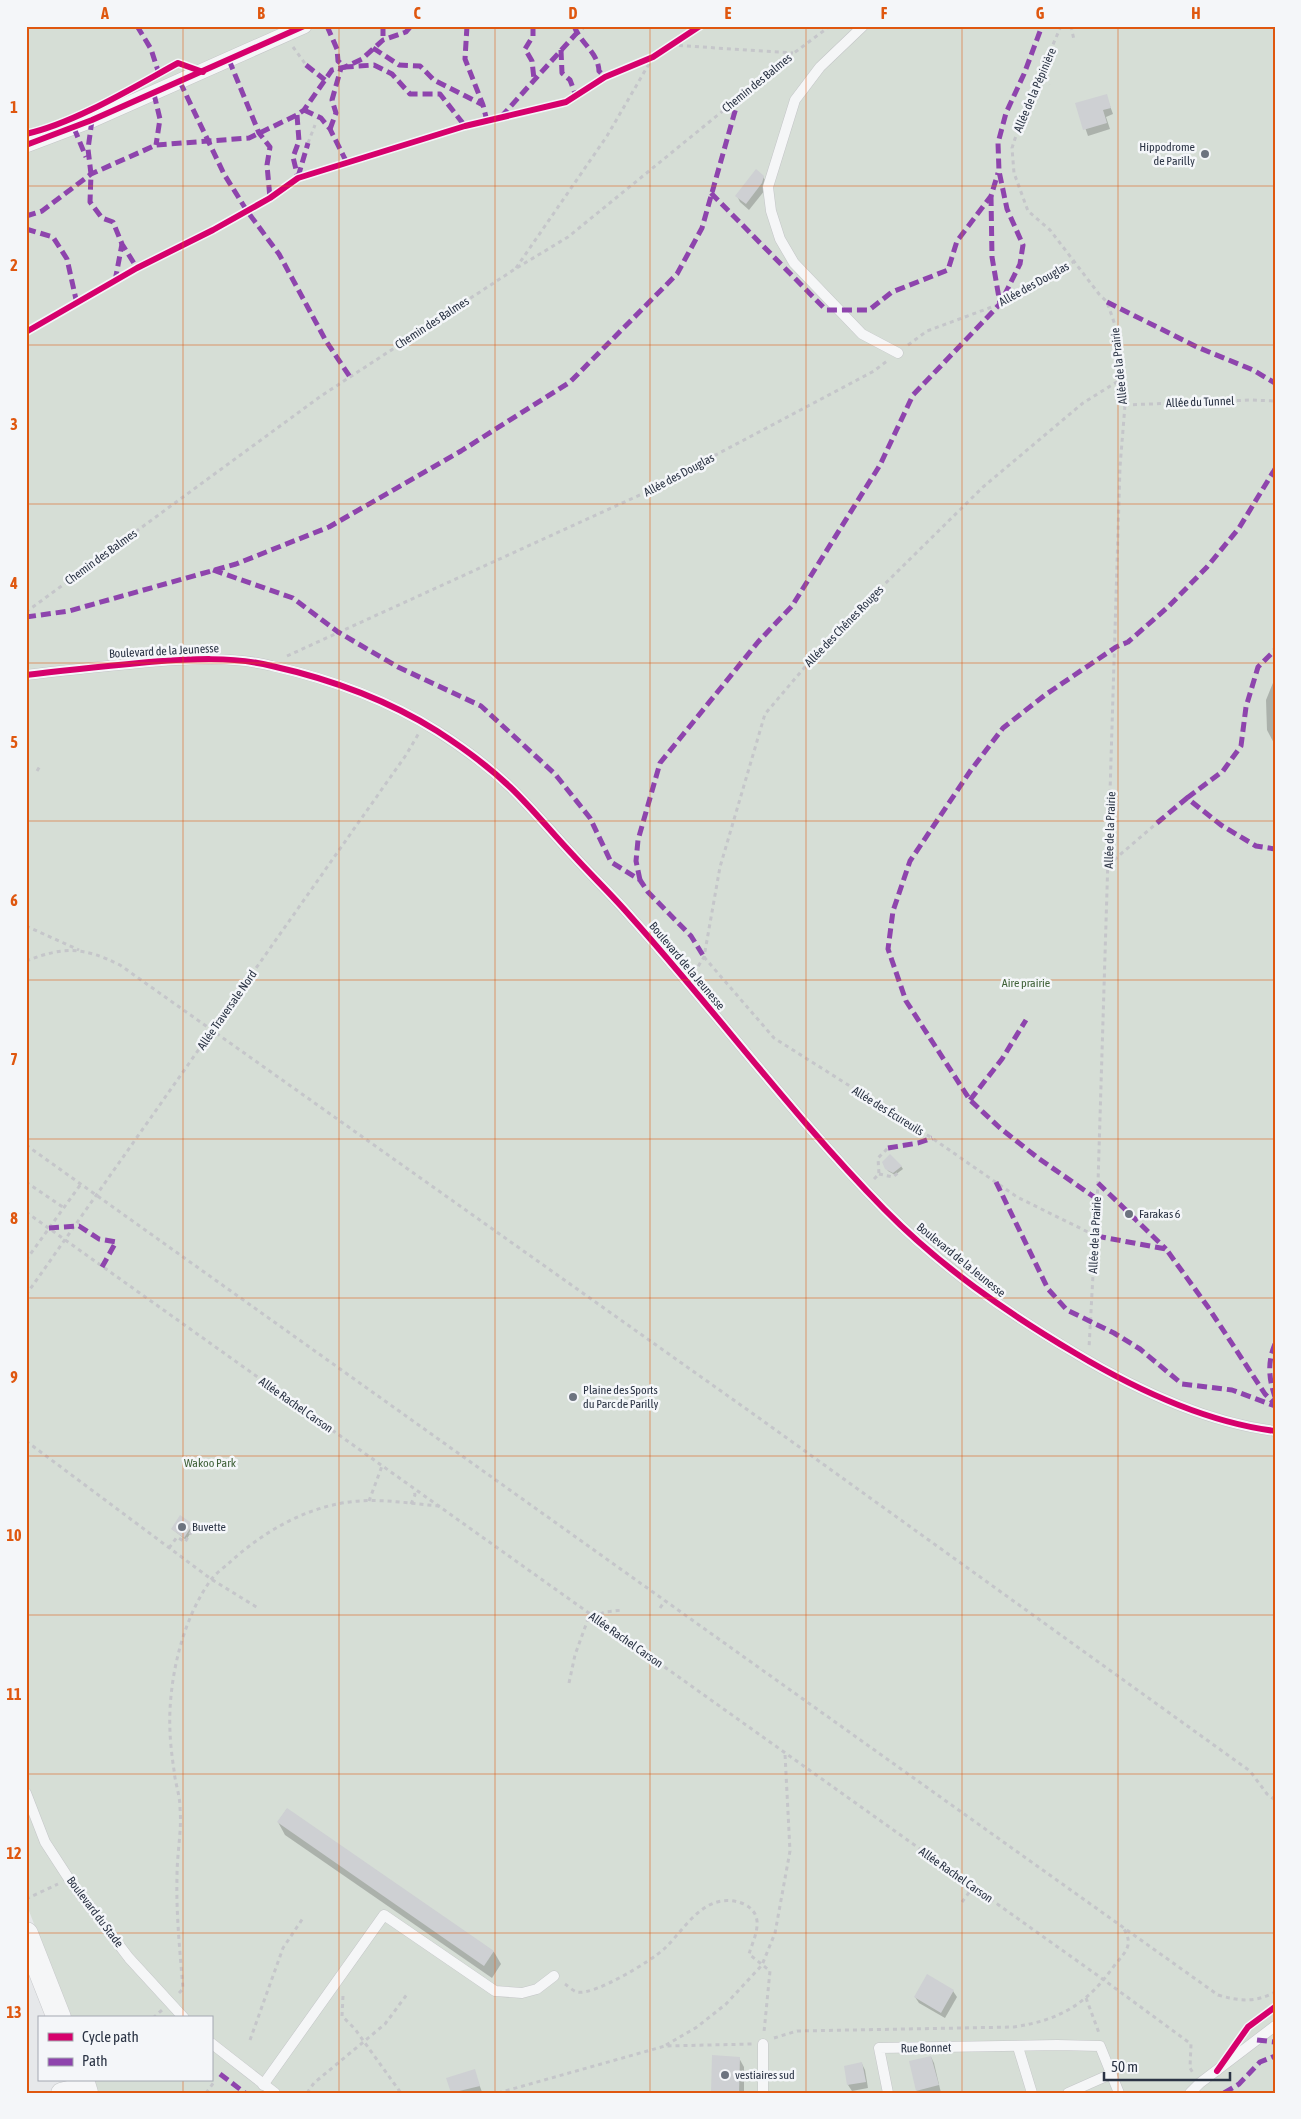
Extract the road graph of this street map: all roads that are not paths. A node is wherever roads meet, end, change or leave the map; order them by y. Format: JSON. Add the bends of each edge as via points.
{"nodes":[{"id":1,"x":304,"y":26,"type":"edge"},
{"id":2,"x":863,"y":26,"type":"edge"},
{"id":3,"x":26,"y":145,"type":"edge"},
{"id":4,"x":898,"y":353,"type":"road end"},
{"id":5,"x":26,"y":675,"type":"edge"},
{"id":6,"x":1275,"y":1431,"type":"edge"},
{"id":7,"x":27,"y":1796,"type":"edge"},
{"id":8,"x":30,"y":1812,"type":"edge"},
{"id":9,"x":26,"y":1934,"type":"edge"},
{"id":10,"x":554,"y":1976,"type":"road end"},
{"id":11,"x":58,"y":2016,"type":"edge"},
{"id":12,"x":182,"y":2016,"type":"edge"},
{"id":13,"x":1275,"y":2026,"type":"edge"},
{"id":14,"x":212,"y":2044,"type":"edge"},
{"id":15,"x":763,"y":2044,"type":"road end"},
{"id":16,"x":1018,"y":2047,"type":"junction"},
{"id":17,"x":1111,"y":2074,"type":"junction"},
{"id":18,"x":263,"y":2084,"type":"junction"},
{"id":19,"x":275,"y":2093,"type":"edge"},
{"id":20,"x":763,"y":2093,"type":"edge"},
{"id":21,"x":888,"y":2093,"type":"edge"},
{"id":22,"x":1032,"y":2093,"type":"edge"},
{"id":23,"x":1068,"y":2093,"type":"edge"},
{"id":24,"x":1120,"y":2093,"type":"edge"},
{"id":25,"x":1190,"y":2093,"type":"edge"}],
"edges":[{"from":1,"to":3,"type":"street","via":[[110,113]]},
{"from":2,"to":4,"type":"lane","via":[[820,67],[795,100],[768,187],[780,238],[794,263],[862,334]]},
{"from":5,"to":6,"type":"lane","name":"Boulevard de la Jeunesse","via":[[90,667],[223,659],[269,665],[354,690],[388,703],[424,724],[476,758],[510,787],[631,917],[823,1143],[918,1242],[978,1291],[1088,1361],[1162,1398],[1236,1424]]},
{"from":7,"to":8,"type":"lane","name":"Boulevard du Stade"},
{"from":8,"to":12,"type":"lane","name":"Boulevard du Stade","via":[[69,1879],[129,1958]]},
{"from":9,"to":11,"type":"street"},
{"from":10,"to":18,"type":"lane","via":[[537,1988],[522,1993],[495,1991],[384,1915]]},
{"from":13,"to":25,"type":"lane"},
{"from":14,"to":18,"type":"lane"},
{"from":15,"to":20,"type":"lane"},
{"from":16,"to":17,"type":"lane","via":[[1057,2044],[1100,2046]]},
{"from":16,"to":21,"type":"lane","name":"Rue Bonnet","via":[[879,2048]]},
{"from":16,"to":22,"type":"lane"},
{"from":17,"to":23,"type":"lane"},
{"from":17,"to":24,"type":"lane"},
{"from":18,"to":19,"type":"lane"}]}
